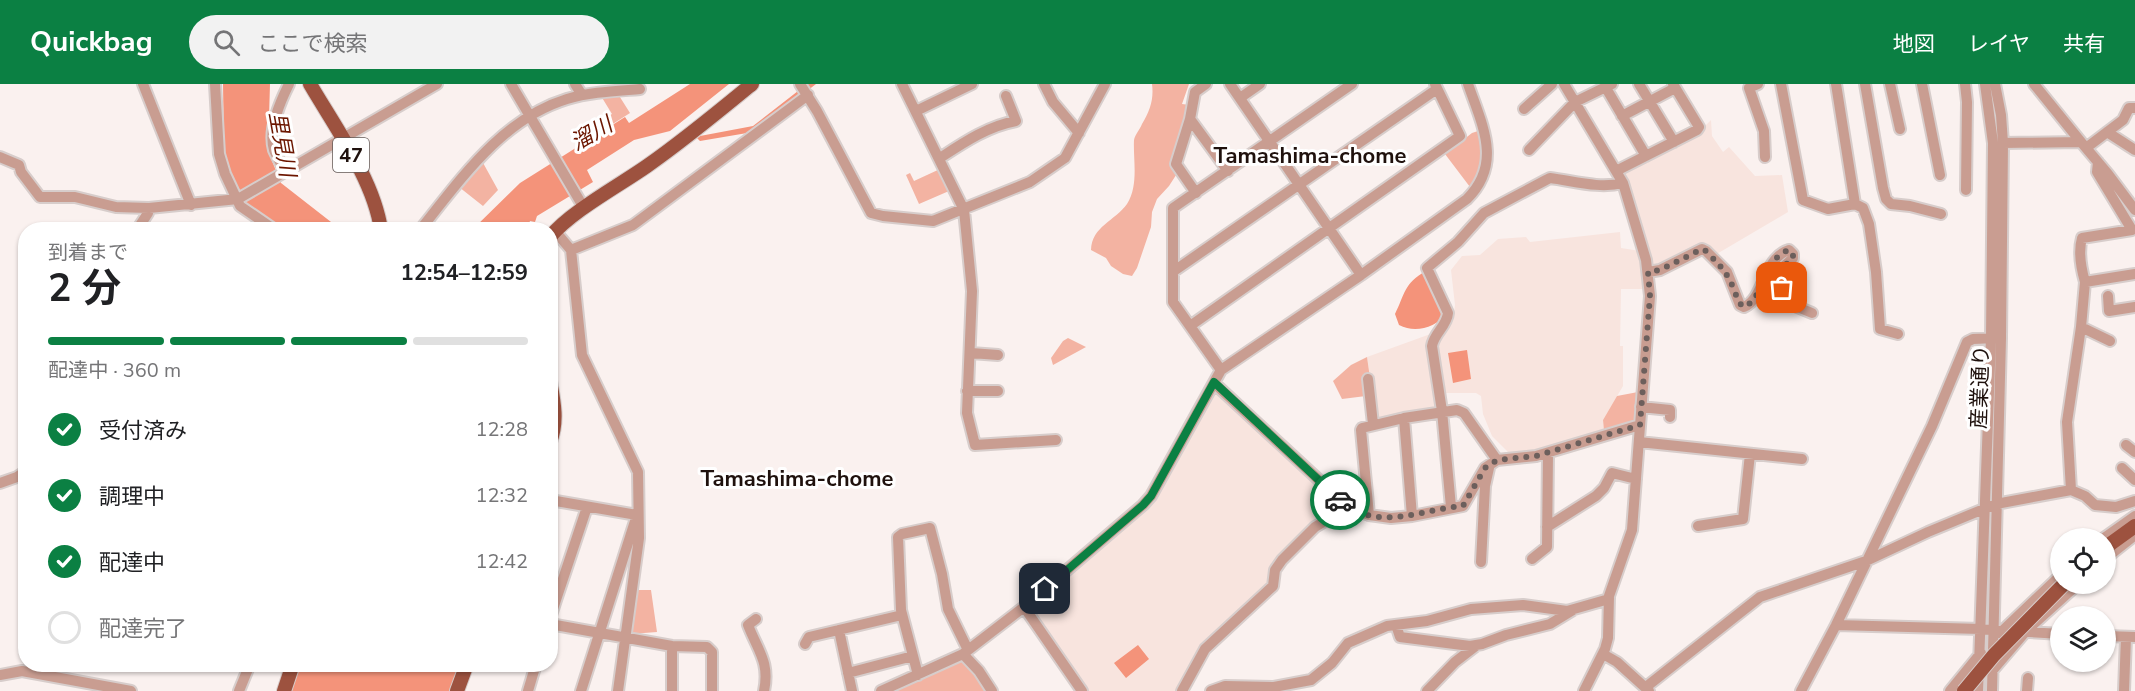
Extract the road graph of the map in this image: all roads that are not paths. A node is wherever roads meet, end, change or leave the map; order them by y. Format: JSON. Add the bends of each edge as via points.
{"nodes":[{"id":1,"x":143,"y":84,"type":"edge"},
{"id":2,"x":215,"y":84,"type":"edge"},
{"id":3,"x":289,"y":84,"type":"edge"},
{"id":4,"x":310,"y":84,"type":"edge"},
{"id":5,"x":437,"y":84,"type":"edge"},
{"id":6,"x":511,"y":84,"type":"edge"},
{"id":7,"x":575,"y":84,"type":"edge"},
{"id":8,"x":753,"y":84,"type":"edge"},
{"id":9,"x":902,"y":84,"type":"edge"},
{"id":10,"x":972,"y":84,"type":"edge"},
{"id":11,"x":1044,"y":84,"type":"edge"},
{"id":12,"x":1105,"y":84,"type":"edge"},
{"id":13,"x":1206,"y":84,"type":"edge"},
{"id":14,"x":1230,"y":84,"type":"edge"},
{"id":15,"x":1260,"y":84,"type":"edge"},
{"id":16,"x":1352,"y":84,"type":"edge"},
{"id":17,"x":1468,"y":84,"type":"edge"},
{"id":18,"x":1552,"y":84,"type":"edge"},
{"id":19,"x":1564,"y":84,"type":"edge"},
{"id":20,"x":1639,"y":84,"type":"edge"},
{"id":21,"x":1758,"y":84,"type":"edge"},
{"id":22,"x":1781,"y":84,"type":"edge"},
{"id":23,"x":1836,"y":84,"type":"edge"},
{"id":24,"x":1865,"y":84,"type":"edge"},
{"id":25,"x":1890,"y":84,"type":"edge"},
{"id":26,"x":1922,"y":84,"type":"edge"},
{"id":27,"x":1965,"y":84,"type":"edge"},
{"id":28,"x":1985,"y":84,"type":"edge"},
{"id":29,"x":1995,"y":84,"type":"edge"},
{"id":30,"x":2034,"y":84,"type":"edge"},
{"id":31,"x":1436,"y":86,"type":"edge"},
{"id":32,"x":1609,"y":86,"type":"edge"},
{"id":33,"x":1674,"y":86,"type":"edge"},
{"id":34,"x":640,"y":89,"type":"dead end"},
{"id":35,"x":804,"y":89,"type":"edge"},
{"id":36,"x":582,"y":95,"type":"junction"},
{"id":37,"x":1006,"y":96,"type":"dead end"},
{"id":38,"x":1240,"y":98,"type":"junction"},
{"id":39,"x":1650,"y":101,"type":"junction"},
{"id":40,"x":1575,"y":102,"type":"junction"},
{"id":41,"x":2135,"y":108,"type":"edge"},
{"id":42,"x":1524,"y":109,"type":"dead end"},
{"id":43,"x":916,"y":111,"type":"junction"},
{"id":44,"x":529,"y":116,"type":"junction"},
{"id":45,"x":1622,"y":116,"type":"junction"},
{"id":46,"x":1190,"y":119,"type":"junction"},
{"id":47,"x":1900,"y":129,"type":"dead end"},
{"id":48,"x":2107,"y":132,"type":"junction"},
{"id":49,"x":1079,"y":134,"type":"junction"},
{"id":50,"x":342,"y":139,"type":"junction"},
{"id":51,"x":1269,"y":141,"type":"junction"},
{"id":52,"x":1674,"y":142,"type":"junction"},
{"id":53,"x":2003,"y":143,"type":"junction"},
{"id":54,"x":2083,"y":145,"type":"junction"},
{"id":55,"x":1528,"y":150,"type":"dead end"},
{"id":56,"x":2135,"y":150,"type":"edge"},
{"id":57,"x":1646,"y":156,"type":"junction"},
{"id":58,"x":0,"y":157,"type":"edge"},
{"id":59,"x":1765,"y":157,"type":"dead end"},
{"id":60,"x":940,"y":158,"type":"junction"},
{"id":61,"x":2098,"y":162,"type":"junction"},
{"id":62,"x":1227,"y":171,"type":"junction"},
{"id":63,"x":1616,"y":171,"type":"junction"},
{"id":64,"x":283,"y":173,"type":"junction"},
{"id":65,"x":1941,"y":175,"type":"dead end"},
{"id":66,"x":1623,"y":183,"type":"junction"},
{"id":67,"x":1299,"y":186,"type":"junction"},
{"id":68,"x":1966,"y":190,"type":"dead end"},
{"id":69,"x":1196,"y":193,"type":"junction"},
{"id":70,"x":240,"y":199,"type":"junction"},
{"id":71,"x":191,"y":204,"type":"junction"},
{"id":72,"x":1855,"y":204,"type":"junction"},
{"id":73,"x":149,"y":208,"type":"junction"},
{"id":74,"x":584,"y":208,"type":"junction"},
{"id":75,"x":964,"y":210,"type":"junction"},
{"id":76,"x":2135,"y":210,"type":"edge"},
{"id":77,"x":1941,"y":214,"type":"dead end"},
{"id":78,"x":142,"y":222,"type":"edge"},
{"id":79,"x":262,"y":222,"type":"edge"},
{"id":80,"x":380,"y":222,"type":"edge"},
{"id":81,"x":426,"y":222,"type":"edge"},
{"id":82,"x":1330,"y":229,"type":"junction"},
{"id":83,"x":558,"y":230,"type":"edge"},
{"id":84,"x":558,"y":238,"type":"edge"},
{"id":85,"x":571,"y":250,"type":"junction"},
{"id":86,"x":1174,"y":271,"type":"junction"},
{"id":87,"x":1648,"y":272,"type":"junction"},
{"id":88,"x":2135,"y":274,"type":"edge"},
{"id":89,"x":1361,"y":275,"type":"junction"},
{"id":90,"x":2085,"y":282,"type":"junction"},
{"id":91,"x":2108,"y":296,"type":"dead end"},
{"id":92,"x":2135,"y":308,"type":"edge"},
{"id":93,"x":1812,"y":313,"type":"dead end"},
{"id":94,"x":1190,"y":326,"type":"junction"},
{"id":95,"x":2081,"y":327,"type":"junction"},
{"id":96,"x":1898,"y":334,"type":"dead end"},
{"id":97,"x":1996,"y":338,"type":"junction"},
{"id":98,"x":2110,"y":341,"type":"dead end"},
{"id":99,"x":970,"y":353,"type":"junction"},
{"id":100,"x":998,"y":356,"type":"dead end"},
{"id":101,"x":1221,"y":370,"type":"junction"},
{"id":102,"x":1368,"y":379,"type":"dead end"},
{"id":103,"x":1214,"y":382,"type":"junction"},
{"id":104,"x":967,"y":391,"type":"junction"},
{"id":105,"x":998,"y":391,"type":"dead end"},
{"id":106,"x":1641,"y":407,"type":"junction"},
{"id":107,"x":1442,"y":411,"type":"junction"},
{"id":108,"x":1670,"y":417,"type":"dead end"},
{"id":109,"x":1404,"y":418,"type":"junction"},
{"id":110,"x":1373,"y":424,"type":"junction"},
{"id":111,"x":1640,"y":425,"type":"junction"},
{"id":112,"x":1056,"y":440,"type":"dead end"},
{"id":113,"x":1639,"y":442,"type":"junction"},
{"id":114,"x":2126,"y":445,"type":"dead end"},
{"id":115,"x":2135,"y":452,"type":"edge"},
{"id":116,"x":1548,"y":453,"type":"junction"},
{"id":117,"x":1750,"y":454,"type":"junction"},
{"id":118,"x":1802,"y":459,"type":"dead end"},
{"id":119,"x":1493,"y":462,"type":"junction"},
{"id":120,"x":2122,"y":468,"type":"dead end"},
{"id":121,"x":18,"y":476,"type":"edge"},
{"id":122,"x":1636,"y":479,"type":"junction"},
{"id":123,"x":2135,"y":480,"type":"edge"},
{"id":124,"x":0,"y":483,"type":"edge"},
{"id":125,"x":2071,"y":490,"type":"junction"},
{"id":126,"x":2135,"y":501,"type":"edge"},
{"id":127,"x":558,"y":502,"type":"edge"},
{"id":128,"x":1990,"y":506,"type":"junction"},
{"id":129,"x":587,"y":507,"type":"junction"},
{"id":130,"x":1348,"y":507,"type":"junction"},
{"id":131,"x":1451,"y":507,"type":"junction"},
{"id":132,"x":637,"y":515,"type":"junction"},
{"id":133,"x":1369,"y":515,"type":"junction"},
{"id":134,"x":1412,"y":516,"type":"junction"},
{"id":135,"x":2135,"y":516,"type":"edge"},
{"id":136,"x":1698,"y":526,"type":"dead end"},
{"id":137,"x":2135,"y":526,"type":"edge"},
{"id":138,"x":1547,"y":527,"type":"junction"},
{"id":139,"x":2116,"y":529,"type":"edge"},
{"id":140,"x":2135,"y":535,"type":"edge"},
{"id":141,"x":2116,"y":540,"type":"edge"},
{"id":142,"x":2116,"y":549,"type":"edge"},
{"id":143,"x":1532,"y":559,"type":"dead end"},
{"id":144,"x":1866,"y":561,"type":"junction"},
{"id":145,"x":1481,"y":562,"type":"dead end"},
{"id":146,"x":2050,"y":591,"type":"edge"},
{"id":147,"x":558,"y":594,"type":"edge"},
{"id":148,"x":2051,"y":594,"type":"edge"},
{"id":149,"x":2067,"y":594,"type":"edge"},
{"id":150,"x":1609,"y":599,"type":"junction"},
{"id":151,"x":1024,"y":607,"type":"junction"},
{"id":152,"x":1578,"y":607,"type":"junction"},
{"id":153,"x":902,"y":615,"type":"junction"},
{"id":154,"x":756,"y":619,"type":"dead end"},
{"id":155,"x":558,"y":625,"type":"edge"},
{"id":156,"x":1396,"y":625,"type":"junction"},
{"id":157,"x":1836,"y":626,"type":"junction"},
{"id":158,"x":1981,"y":629,"type":"junction"},
{"id":159,"x":839,"y":630,"type":"junction"},
{"id":160,"x":2027,"y":630,"type":"junction"},
{"id":161,"x":600,"y":633,"type":"junction"},
{"id":162,"x":1996,"y":633,"type":"junction"},
{"id":163,"x":2050,"y":634,"type":"edge"},
{"id":164,"x":2116,"y":636,"type":"edge"},
{"id":165,"x":626,"y":637,"type":"junction"},
{"id":166,"x":2131,"y":637,"type":"edge"},
{"id":167,"x":805,"y":644,"type":"dead end"},
{"id":168,"x":1477,"y":645,"type":"junction"},
{"id":169,"x":672,"y":646,"type":"junction"},
{"id":170,"x":965,"y":652,"type":"junction"},
{"id":171,"x":1603,"y":654,"type":"junction"},
{"id":172,"x":1981,"y":654,"type":"junction"},
{"id":173,"x":913,"y":656,"type":"junction"},
{"id":174,"x":1993,"y":670,"type":"junction"},
{"id":175,"x":18,"y":672,"type":"edge"},
{"id":176,"x":27,"y":672,"type":"edge"},
{"id":177,"x":247,"y":672,"type":"edge"},
{"id":178,"x":290,"y":672,"type":"edge"},
{"id":179,"x":464,"y":672,"type":"edge"},
{"id":180,"x":534,"y":672,"type":"edge"},
{"id":181,"x":848,"y":673,"type":"junction"},
{"id":182,"x":0,"y":675,"type":"edge"},
{"id":183,"x":918,"y":675,"type":"junction"},
{"id":184,"x":2028,"y":678,"type":"dead end"},
{"id":185,"x":1275,"y":689,"type":"edge"},
{"id":186,"x":1648,"y":689,"type":"edge"},
{"id":187,"x":1976,"y":689,"type":"edge"},
{"id":188,"x":130,"y":691,"type":"edge"},
{"id":189,"x":239,"y":691,"type":"edge"},
{"id":190,"x":284,"y":691,"type":"edge"},
{"id":191,"x":457,"y":691,"type":"edge"},
{"id":192,"x":528,"y":691,"type":"edge"},
{"id":193,"x":581,"y":691,"type":"edge"},
{"id":194,"x":618,"y":691,"type":"edge"},
{"id":195,"x":672,"y":691,"type":"edge"},
{"id":196,"x":712,"y":691,"type":"edge"},
{"id":197,"x":764,"y":691,"type":"edge"},
{"id":198,"x":852,"y":691,"type":"edge"},
{"id":199,"x":881,"y":691,"type":"edge"},
{"id":200,"x":992,"y":691,"type":"edge"},
{"id":201,"x":1082,"y":691,"type":"edge"},
{"id":202,"x":1182,"y":691,"type":"edge"},
{"id":203,"x":1211,"y":691,"type":"edge"},
{"id":204,"x":1427,"y":691,"type":"edge"},
{"id":205,"x":1584,"y":691,"type":"edge"},
{"id":206,"x":1801,"y":691,"type":"edge"},
{"id":207,"x":1950,"y":691,"type":"edge"},
{"id":208,"x":1964,"y":691,"type":"edge"},
{"id":209,"x":1992,"y":691,"type":"edge"},
{"id":210,"x":2027,"y":691,"type":"edge"},
{"id":211,"x":2124,"y":691,"type":"edge"}],
"edges":[{"from":1,"to":71,"type":"street"},
{"from":2,"to":70,"type":"street","via":[[219,154],[225,174]]},
{"from":3,"to":64,"type":"street","via":[[273,135]]},
{"from":4,"to":50,"type":"main road","number":"47"},
{"from":5,"to":50,"type":"street"},
{"from":6,"to":44,"type":"street"},
{"from":7,"to":36,"type":"street"},
{"from":8,"to":74,"type":"main road"},
{"from":9,"to":43,"type":"street"},
{"from":10,"to":43,"type":"street"},
{"from":11,"to":49,"type":"street"},
{"from":12,"to":49,"type":"street"},
{"from":13,"to":46,"type":"street","via":[[1195,92]]},
{"from":14,"to":38,"type":"street"},
{"from":15,"to":38,"type":"street"},
{"from":16,"to":51,"type":"street"},
{"from":17,"to":89,"type":"street","via":[[1487,148],[1488,160],[1481,182],[1467,199]]},
{"from":18,"to":42,"type":"street"},
{"from":19,"to":40,"type":"street"},
{"from":20,"to":39,"type":"street"},
{"from":21,"to":59,"type":"street","via":[[1749,88],[1761,120]]},
{"from":22,"to":72,"type":"street","via":[[1803,200],[1828,209]]},
{"from":23,"to":72,"type":"street"},
{"from":24,"to":77,"type":"street","via":[[1886,200]]},
{"from":25,"to":47,"type":"street"},
{"from":26,"to":65,"type":"street"},
{"from":27,"to":68,"type":"street"},
{"from":28,"to":97,"type":"street","name":"産業通り","via":[[1993,143]]},
{"from":29,"to":53,"type":"street","name":"産業通り"},
{"from":30,"to":54,"type":"street"},
{"from":31,"to":67,"type":"street"},
{"from":31,"to":82,"type":"street","via":[[1460,136]]},
{"from":32,"to":40,"type":"street"},
{"from":32,"to":45,"type":"street"},
{"from":33,"to":39,"type":"street"},
{"from":33,"to":52,"type":"street","via":[[1699,127]]},
{"from":34,"to":36,"type":"street"},
{"from":35,"to":75,"type":"street","via":[[871,213],[933,221]]},
{"from":35,"to":85,"type":"street","via":[[633,225]]},
{"from":36,"to":44,"type":"street"},
{"from":37,"to":60,"type":"street","via":[[1016,120],[971,139]]},
{"from":38,"to":51,"type":"street"},
{"from":39,"to":45,"type":"street"},
{"from":39,"to":52,"type":"street"},
{"from":40,"to":55,"type":"street"},
{"from":40,"to":63,"type":"street"},
{"from":41,"to":48,"type":"street","via":[[2129,108],[2123,120]]},
{"from":43,"to":60,"type":"street"},
{"from":44,"to":74,"type":"street"},
{"from":44,"to":81,"type":"street","via":[[479,157]]},
{"from":45,"to":57,"type":"street"},
{"from":46,"to":62,"type":"street"},
{"from":46,"to":69,"type":"street","via":[[1176,164]]},
{"from":48,"to":54,"type":"street"},
{"from":48,"to":56,"type":"street"},
{"from":49,"to":75,"type":"street","via":[[1058,164],[1030,182]]},
{"from":50,"to":64,"type":"street"},
{"from":50,"to":80,"type":"main road","number":"47","via":[[369,185]]},
{"from":51,"to":62,"type":"street"},
{"from":51,"to":67,"type":"street"},
{"from":52,"to":57,"type":"street"},
{"from":53,"to":54,"type":"street"},
{"from":53,"to":97,"type":"street","name":"産業通り"},
{"from":54,"to":61,"type":"street"},
{"from":57,"to":63,"type":"street"},
{"from":58,"to":73,"type":"street","via":[[20,165],[40,197],[75,197],[116,207]]},
{"from":60,"to":75,"type":"street"},
{"from":61,"to":76,"type":"street"},
{"from":61,"to":90,"type":"street","via":[[2097,172],[2132,230],[2082,238]]},
{"from":62,"to":69,"type":"street"},
{"from":63,"to":66,"type":"street"},
{"from":64,"to":70,"type":"street"},
{"from":66,"to":87,"type":"street"},
{"from":66,"to":107,"type":"street","via":[[1604,185],[1550,178],[1484,213],[1428,268],[1448,313],[1432,346]]},
{"from":67,"to":82,"type":"street"},
{"from":67,"to":86,"type":"street"},
{"from":69,"to":86,"type":"street","via":[[1173,208]]},
{"from":70,"to":71,"type":"street"},
{"from":70,"to":79,"type":"street","via":[[245,211]]},
{"from":71,"to":73,"type":"street"},
{"from":72,"to":96,"type":"street","via":[[1863,208],[1869,224],[1880,329]]},
{"from":73,"to":78,"type":"street"},
{"from":74,"to":83,"type":"main road"},
{"from":75,"to":99,"type":"street","via":[[972,291]]},
{"from":82,"to":89,"type":"street"},
{"from":82,"to":94,"type":"street"},
{"from":84,"to":85,"type":"street"},
{"from":85,"to":132,"type":"street","via":[[582,354],[638,472]]},
{"from":86,"to":94,"type":"street","via":[[1173,302]]},
{"from":87,"to":93,"type":"street","via":[[1702,249],[1727,272],[1744,307],[1753,300],[1773,262],[1789,250],[1793,258],[1777,273],[1778,281],[1795,306]]},
{"from":87,"to":106,"type":"street","via":[[1650,296]]},
{"from":88,"to":90,"type":"street"},
{"from":89,"to":101,"type":"street"},
{"from":90,"to":95,"type":"street"},
{"from":91,"to":92,"type":"street","via":[[2109,311]]},
{"from":94,"to":101,"type":"street"},
{"from":95,"to":98,"type":"street"},
{"from":95,"to":125,"type":"street","via":[[2067,422]]},
{"from":97,"to":128,"type":"street","name":"産業通り"},
{"from":97,"to":144,"type":"street","via":[[1967,342],[1932,426]]},
{"from":99,"to":100,"type":"street"},
{"from":99,"to":104,"type":"street"},
{"from":101,"to":103,"type":"street"},
{"from":102,"to":110,"type":"street"},
{"from":103,"to":130,"type":"street"},
{"from":103,"to":151,"type":"street","via":[[1151,496]]},
{"from":104,"to":105,"type":"street"},
{"from":104,"to":112,"type":"street","via":[[967,413],[975,445]]},
{"from":106,"to":108,"type":"street","via":[[1666,408]]},
{"from":106,"to":111,"type":"street"},
{"from":107,"to":109,"type":"street"},
{"from":107,"to":119,"type":"street","via":[[1464,413]]},
{"from":107,"to":131,"type":"street"},
{"from":109,"to":110,"type":"street"},
{"from":109,"to":134,"type":"street"},
{"from":110,"to":133,"type":"street","via":[[1361,430]]},
{"from":111,"to":113,"type":"street"},
{"from":111,"to":116,"type":"street"},
{"from":113,"to":117,"type":"street"},
{"from":113,"to":122,"type":"street"},
{"from":114,"to":115,"type":"street"},
{"from":116,"to":119,"type":"street"},
{"from":116,"to":138,"type":"street"},
{"from":117,"to":118,"type":"street"},
{"from":117,"to":136,"type":"street","via":[[1743,519]]},
{"from":119,"to":131,"type":"street","via":[[1485,468],[1463,506]]},
{"from":119,"to":145,"type":"street","via":[[1485,486]]},
{"from":120,"to":123,"type":"street"},
{"from":121,"to":124,"type":"street"},
{"from":122,"to":138,"type":"street","via":[[1612,472],[1596,496]]},
{"from":122,"to":150,"type":"street","via":[[1632,530]]},
{"from":125,"to":126,"type":"street","via":[[2096,505],[2116,507]]},
{"from":125,"to":128,"type":"street"},
{"from":127,"to":129,"type":"street"},
{"from":128,"to":144,"type":"street"},
{"from":128,"to":158,"type":"street","name":"産業通り"},
{"from":128,"to":162,"type":"street","name":"産業通り"},
{"from":129,"to":132,"type":"street"},
{"from":129,"to":147,"type":"street"},
{"from":130,"to":133,"type":"street"},
{"from":130,"to":202,"type":"street","via":[[1315,526],[1282,560],[1275,570],[1273,586],[1204,649]]},
{"from":131,"to":134,"type":"street"},
{"from":132,"to":161,"type":"street"},
{"from":132,"to":165,"type":"street","via":[[639,538]]},
{"from":133,"to":134,"type":"street"},
{"from":135,"to":139,"type":"street"},
{"from":137,"to":141,"type":"main road"},
{"from":138,"to":143,"type":"street","via":[[1547,547]]},
{"from":140,"to":142,"type":"street"},
{"from":144,"to":157,"type":"street"},
{"from":144,"to":186,"type":"street","via":[[1760,597]]},
{"from":146,"to":162,"type":"street"},
{"from":148,"to":208,"type":"main road","bridge":true},
{"from":149,"to":160,"type":"street"},
{"from":150,"to":152,"type":"street"},
{"from":150,"to":171,"type":"street","via":[[1608,638]]},
{"from":151,"to":170,"type":"street"},
{"from":151,"to":201,"type":"street"},
{"from":152,"to":156,"type":"street","via":[[1567,611],[1494,606]]},
{"from":152,"to":168,"type":"street","via":[[1550,624]]},
{"from":153,"to":159,"type":"street"},
{"from":153,"to":170,"type":"street","via":[[897,537],[930,528],[948,609]]},
{"from":153,"to":173,"type":"street"},
{"from":154,"to":197,"type":"street","via":[[748,626],[764,661]]},
{"from":155,"to":161,"type":"street"},
{"from":156,"to":168,"type":"street","via":[[1400,637]]},
{"from":156,"to":185,"type":"street","via":[[1348,642],[1332,663],[1311,680]]},
{"from":157,"to":158,"type":"street"},
{"from":157,"to":206,"type":"street"},
{"from":158,"to":162,"type":"street"},
{"from":158,"to":172,"type":"street","name":"産業通り"},
{"from":159,"to":167,"type":"street","via":[[808,637]]},
{"from":159,"to":181,"type":"street"},
{"from":160,"to":162,"type":"street"},
{"from":160,"to":163,"type":"street"},
{"from":160,"to":174,"type":"street"},
{"from":161,"to":165,"type":"street"},
{"from":161,"to":193,"type":"street"},
{"from":162,"to":172,"type":"street"},
{"from":162,"to":174,"type":"street","name":"産業通り"},
{"from":164,"to":166,"type":"street"},
{"from":165,"to":169,"type":"street"},
{"from":165,"to":194,"type":"street"},
{"from":166,"to":211,"type":"street"},
{"from":168,"to":204,"type":"street"},
{"from":169,"to":195,"type":"street"},
{"from":169,"to":196,"type":"street","via":[[707,647],[712,652]]},
{"from":170,"to":183,"type":"street"},
{"from":170,"to":200,"type":"street"},
{"from":171,"to":186,"type":"street"},
{"from":171,"to":205,"type":"street"},
{"from":172,"to":187,"type":"street","name":"産業通り"},
{"from":172,"to":207,"type":"street"},
{"from":173,"to":181,"type":"street"},
{"from":173,"to":183,"type":"street"},
{"from":174,"to":187,"type":"street"},
{"from":174,"to":209,"type":"street","name":"産業通り"},
{"from":175,"to":182,"type":"street"},
{"from":176,"to":188,"type":"street"},
{"from":177,"to":189,"type":"street"},
{"from":178,"to":190,"type":"main road"},
{"from":179,"to":191,"type":"main road"},
{"from":180,"to":192,"type":"street"},
{"from":181,"to":198,"type":"street"},
{"from":183,"to":199,"type":"street"},
{"from":184,"to":210,"type":"street"},
{"from":185,"to":203,"type":"street","via":[[1225,686]]}]}
